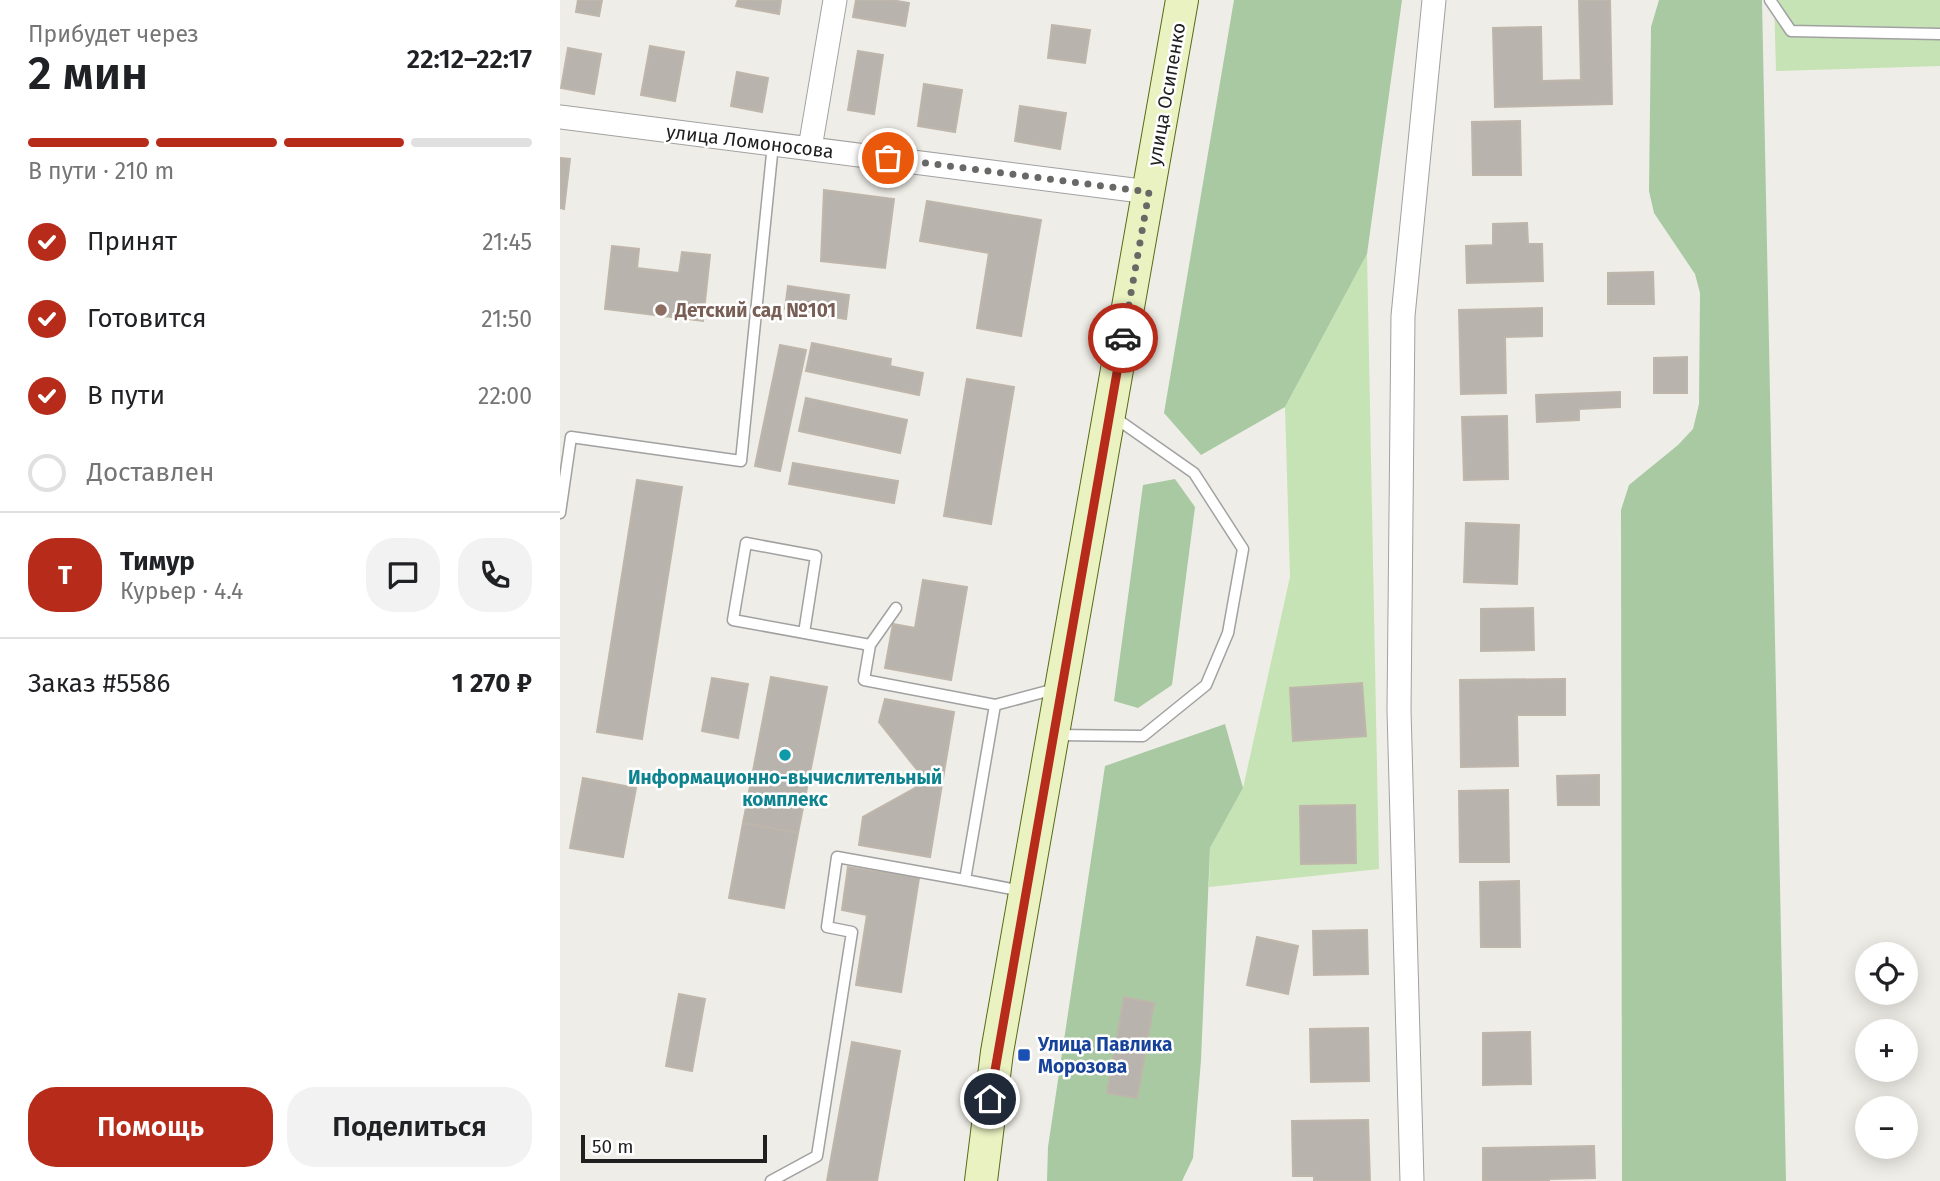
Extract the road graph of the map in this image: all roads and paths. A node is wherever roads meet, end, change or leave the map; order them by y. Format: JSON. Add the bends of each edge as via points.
{"nodes":[{"id":1,"x":835,"y":0,"type":"edge"},
{"id":2,"x":1182,"y":0,"type":"edge"},
{"id":3,"x":1434,"y":0,"type":"edge"},
{"id":4,"x":1770,"y":0,"type":"edge"},
{"id":5,"x":1940,"y":34,"type":"edge"},
{"id":6,"x":560,"y":117,"type":"edge"},
{"id":7,"x":773,"y":144,"type":"junction"},
{"id":8,"x":810,"y":148,"type":"junction"},
{"id":9,"x":1149,"y":192,"type":"junction"},
{"id":10,"x":1110,"y":414,"type":"junction"},
{"id":11,"x":560,"y":513,"type":"edge"},
{"id":12,"x":896,"y":608,"type":"dead end"},
{"id":13,"x":804,"y":633,"type":"junction"},
{"id":14,"x":870,"y":645,"type":"junction"},
{"id":15,"x":1061,"y":687,"type":"junction"},
{"id":16,"x":995,"y":705,"type":"junction"},
{"id":17,"x":1053,"y":736,"type":"junction"},
{"id":18,"x":965,"y":880,"type":"junction"},
{"id":19,"x":1026,"y":891,"type":"junction"},
{"id":20,"x":771,"y":1181,"type":"edge"},
{"id":21,"x":981,"y":1181,"type":"edge"},
{"id":22,"x":1412,"y":1181,"type":"edge"}],
"edges":[{"from":1,"to":8,"type":"street"},
{"from":2,"to":9,"type":"main road","name":"улица Осипенко"},
{"from":3,"to":22,"type":"street","via":[[1403,316],[1399,710]]},
{"from":4,"to":5,"type":"lane","via":[[1791,31]]},
{"from":6,"to":7,"type":"street","name":"улица Ломоносова"},
{"from":7,"to":8,"type":"street","name":"улица Ломоносова"},
{"from":7,"to":11,"type":"lane","via":[[741,461],[571,437]]},
{"from":8,"to":9,"type":"street","name":"улица Ломоносова"},
{"from":9,"to":10,"type":"main road","name":"улица Осипенко"},
{"from":10,"to":15,"type":"main road","name":"улица Осипенко"},
{"from":10,"to":17,"type":"lane","via":[[1194,473],[1243,549],[1241,561],[1228,633],[1206,685],[1143,736]]},
{"from":12,"to":14,"type":"lane"},
{"from":13,"to":13,"type":"lane","via":[[733,620],[746,543],[816,555]]},
{"from":13,"to":14,"type":"lane"},
{"from":14,"to":16,"type":"lane","via":[[864,680]]},
{"from":15,"to":16,"type":"lane"},
{"from":15,"to":17,"type":"main road","name":"улица Осипенко"},
{"from":16,"to":18,"type":"lane"},
{"from":17,"to":19,"type":"main road","name":"улица Осипенко"},
{"from":18,"to":19,"type":"lane"},
{"from":18,"to":20,"type":"lane","via":[[837,857],[827,927],[852,932],[817,1157]]},
{"from":19,"to":21,"type":"main road","name":"улица Осипенко","via":[[997,1052]]}]}
